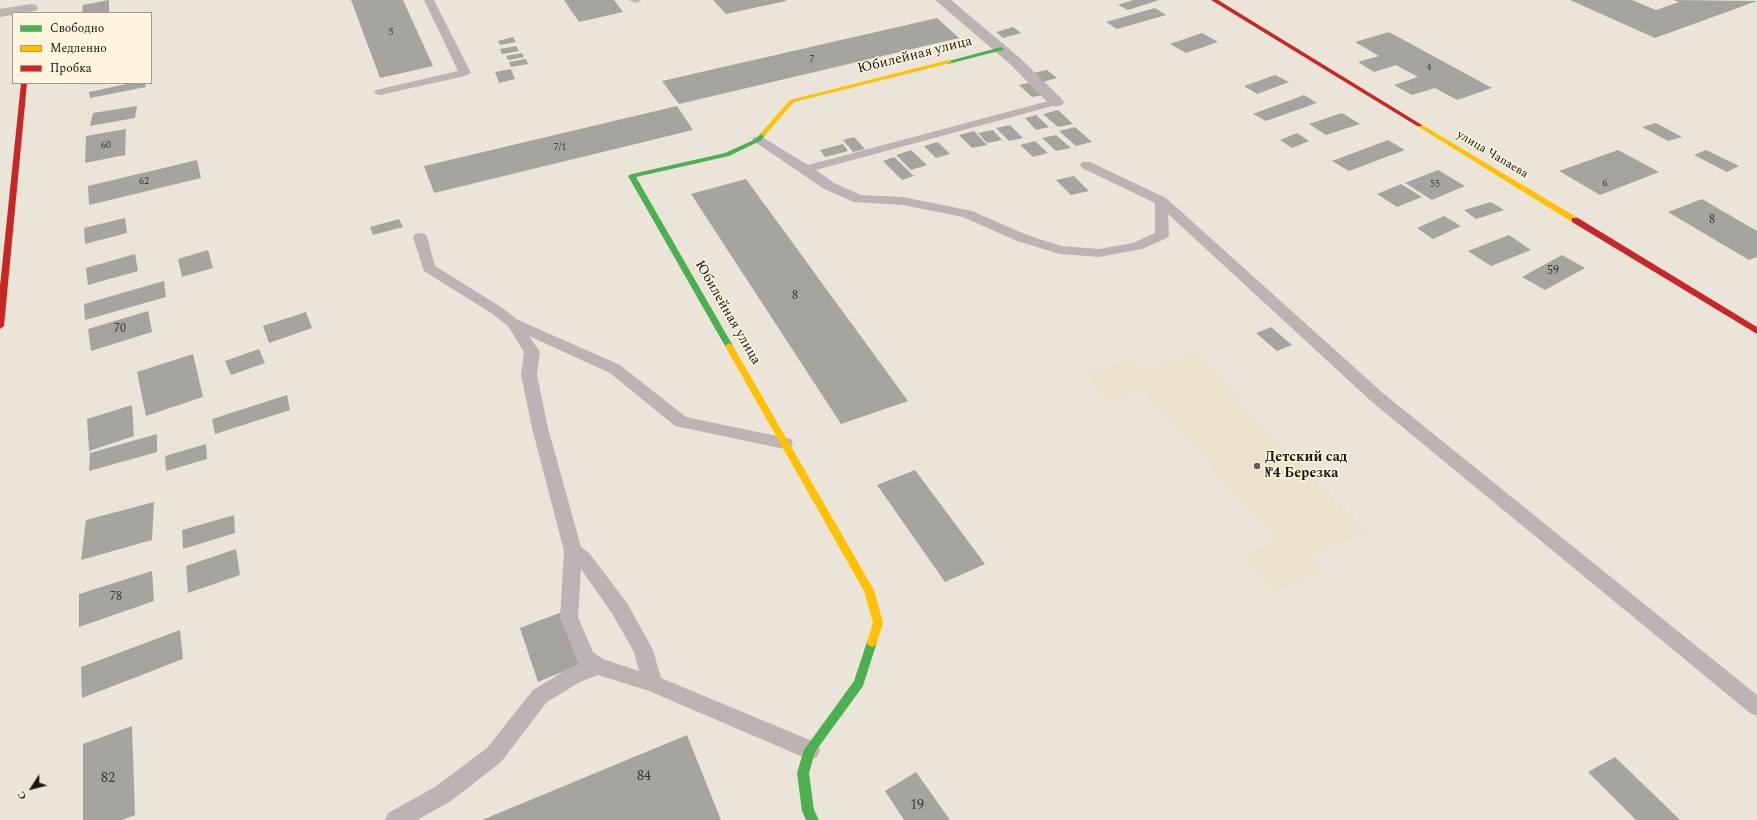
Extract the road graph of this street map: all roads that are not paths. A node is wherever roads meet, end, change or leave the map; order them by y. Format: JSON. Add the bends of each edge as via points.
{"nodes":[{"id":1,"x":428,"y":0,"type":"edge"},
{"id":2,"x":942,"y":0,"type":"edge"},
{"id":3,"x":1214,"y":0,"type":"edge"},
{"id":4,"x":31,"y":7,"type":"edge"},
{"id":5,"x":0,"y":14,"type":"edge"},
{"id":6,"x":1001,"y":49,"type":"junction"},
{"id":7,"x":24,"y":84,"type":"edge"},
{"id":8,"x":380,"y":92,"type":"dead end"},
{"id":9,"x":1056,"y":102,"type":"joint"},
{"id":10,"x":758,"y":140,"type":"junction"},
{"id":11,"x":1086,"y":165,"type":"dead end"},
{"id":12,"x":806,"y":169,"type":"junction"},
{"id":13,"x":1161,"y":201,"type":"junction"},
{"id":14,"x":420,"y":237,"type":"dead end"},
{"id":15,"x":513,"y":323,"type":"junction"},
{"id":16,"x":0,"y":326,"type":"edge"},
{"id":17,"x":1757,"y":331,"type":"edge"},
{"id":18,"x":785,"y":443,"type":"junction"},
{"id":19,"x":572,"y":551,"type":"junction"},
{"id":20,"x":597,"y":666,"type":"junction"},
{"id":21,"x":653,"y":684,"type":"junction"},
{"id":22,"x":1757,"y":707,"type":"edge"},
{"id":23,"x":810,"y":750,"type":"junction"},
{"id":24,"x":396,"y":820,"type":"edge"},
{"id":25,"x":813,"y":820,"type":"edge"}],
"edges":[{"from":1,"to":8,"type":"lane","via":[[466,73]]},
{"from":2,"to":6,"type":"street"},
{"from":3,"to":17,"type":"street","name":"улица Чапаева"},
{"from":4,"to":5,"type":"street"},
{"from":6,"to":9,"type":"street"},
{"from":6,"to":10,"type":"street","name":"Юбилейная улица","via":[[792,101]]},
{"from":7,"to":16,"type":"street"},
{"from":9,"to":12,"type":"lane"},
{"from":10,"to":12,"type":"lane"},
{"from":10,"to":18,"type":"street","name":"Юбилейная улица","via":[[727,155],[632,176]]},
{"from":11,"to":13,"type":"lane"},
{"from":12,"to":13,"type":"lane","via":[[829,186],[859,199],[903,201],[967,214],[1022,238],[1060,250],[1099,254],[1137,246],[1162,235]]},
{"from":13,"to":22,"type":"lane","via":[[1378,398]]},
{"from":14,"to":15,"type":"lane","via":[[429,268]]},
{"from":15,"to":18,"type":"lane","via":[[615,369],[680,422]]},
{"from":15,"to":19,"type":"lane","via":[[532,352],[529,375]]},
{"from":18,"to":23,"type":"street","name":"Юбилейная улица","via":[[869,590],[878,623],[859,682]]},
{"from":19,"to":20,"type":"lane","via":[[569,617],[585,658]]},
{"from":19,"to":21,"type":"lane","via":[[584,559],[620,609],[643,650]]},
{"from":20,"to":21,"type":"lane"},
{"from":20,"to":24,"type":"lane","via":[[573,676],[540,696],[494,755],[443,794]]},
{"from":21,"to":23,"type":"lane"},
{"from":23,"to":25,"type":"street","name":"Юбилейная улица","via":[[803,772],[808,811]]}]}
